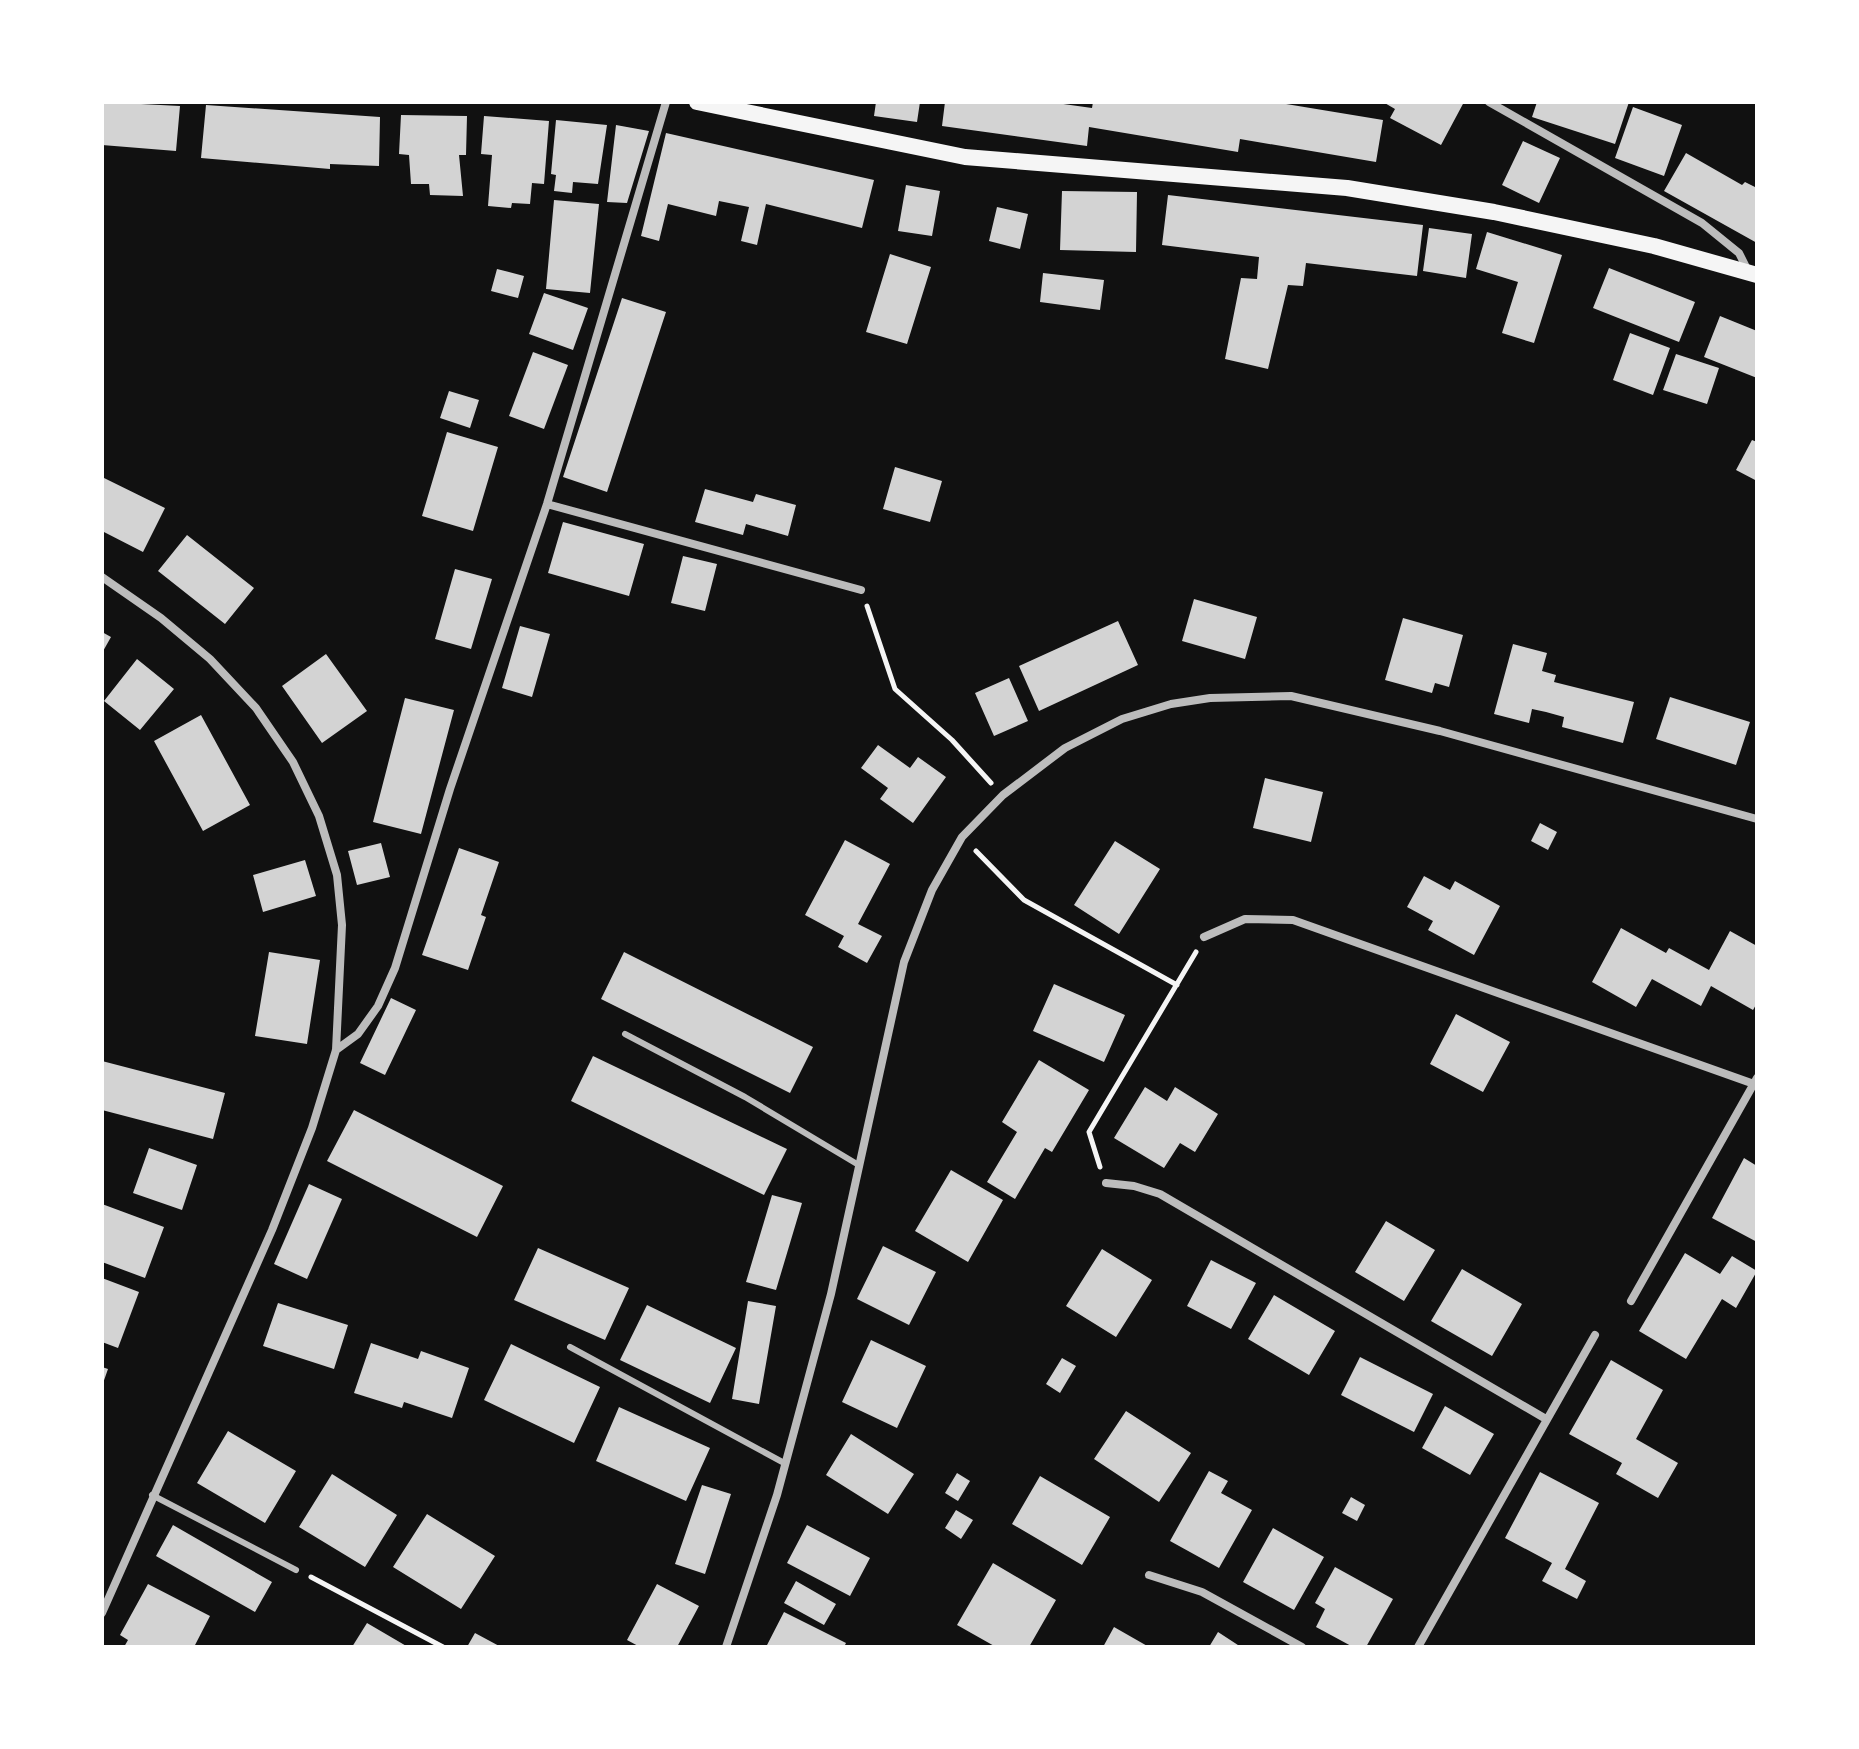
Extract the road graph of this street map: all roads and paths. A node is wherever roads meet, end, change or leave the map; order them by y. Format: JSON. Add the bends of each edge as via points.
{"nodes":[{"id":1,"x":666,"y":102,"type":"edge"},
{"id":2,"x":697,"y":102,"type":"edge"},
{"id":3,"x":1489,"y":102,"type":"edge"},
{"id":4,"x":1753,"y":273,"type":"edge"},
{"id":5,"x":547,"y":504,"type":"junction"},
{"id":6,"x":102,"y":577,"type":"edge"},
{"id":7,"x":861,"y":590,"type":"joint"},
{"id":8,"x":1003,"y":795,"type":"junction"},
{"id":9,"x":1757,"y":819,"type":"edge"},
{"id":10,"x":962,"y":837,"type":"junction"},
{"id":11,"x":1204,"y":937,"type":"joint"},
{"id":12,"x":1177,"y":985,"type":"junction"},
{"id":13,"x":625,"y":1034,"type":"dead end"},
{"id":14,"x":336,"y":1050,"type":"junction"},
{"id":15,"x":1755,"y":1081,"type":"edge"},
{"id":16,"x":857,"y":1164,"type":"junction"},
{"id":17,"x":1106,"y":1183,"type":"joint"},
{"id":18,"x":1631,"y":1301,"type":"dead end"},
{"id":19,"x":1595,"y":1335,"type":"dead end"},
{"id":20,"x":570,"y":1347,"type":"dead end"},
{"id":21,"x":1546,"y":1419,"type":"junction"},
{"id":22,"x":786,"y":1464,"type":"junction"},
{"id":23,"x":152,"y":1495,"type":"junction"},
{"id":24,"x":296,"y":1570,"type":"joint"},
{"id":25,"x":1149,"y":1575,"type":"dead end"},
{"id":26,"x":102,"y":1613,"type":"edge"},
{"id":27,"x":443,"y":1647,"type":"edge"},
{"id":28,"x":726,"y":1647,"type":"edge"},
{"id":29,"x":1302,"y":1647,"type":"edge"},
{"id":30,"x":1418,"y":1647,"type":"edge"}],
"edges":[{"from":1,"to":5,"type":"street"},
{"from":2,"to":4,"type":"main road","via":[[965,157],[1347,188],[1508,215]]},
{"from":3,"to":4,"type":"street","via":[[1702,223],[1739,253]]},
{"from":5,"to":7,"type":"street"},
{"from":5,"to":14,"type":"street","via":[[395,968],[358,1034]]},
{"from":6,"to":14,"type":"street","via":[[210,659],[256,708],[293,762],[319,816],[337,875],[342,925]]},
{"from":7,"to":8,"type":"path","via":[[895,689]]},
{"from":8,"to":9,"type":"street","via":[[1065,748],[1122,719],[1210,698],[1291,696],[1440,731]]},
{"from":8,"to":10,"type":"street"},
{"from":10,"to":12,"type":"path","via":[[1024,900]]},
{"from":10,"to":16,"type":"street","via":[[932,890],[904,962]]},
{"from":11,"to":12,"type":"path"},
{"from":11,"to":15,"type":"street","via":[[1245,919],[1293,920]]},
{"from":12,"to":17,"type":"path","via":[[1089,1132]]},
{"from":13,"to":16,"type":"lane"},
{"from":14,"to":23,"type":"street","via":[[272,1230]]},
{"from":15,"to":18,"type":"street"},
{"from":16,"to":22,"type":"street","via":[[831,1294]]},
{"from":17,"to":21,"type":"street","via":[[1160,1194]]},
{"from":19,"to":21,"type":"street"},
{"from":20,"to":22,"type":"lane"},
{"from":21,"to":30,"type":"street"},
{"from":22,"to":28,"type":"street"},
{"from":23,"to":24,"type":"lane"},
{"from":23,"to":26,"type":"street"},
{"from":24,"to":27,"type":"path"},
{"from":25,"to":29,"type":"street","via":[[1202,1592]]}]}
